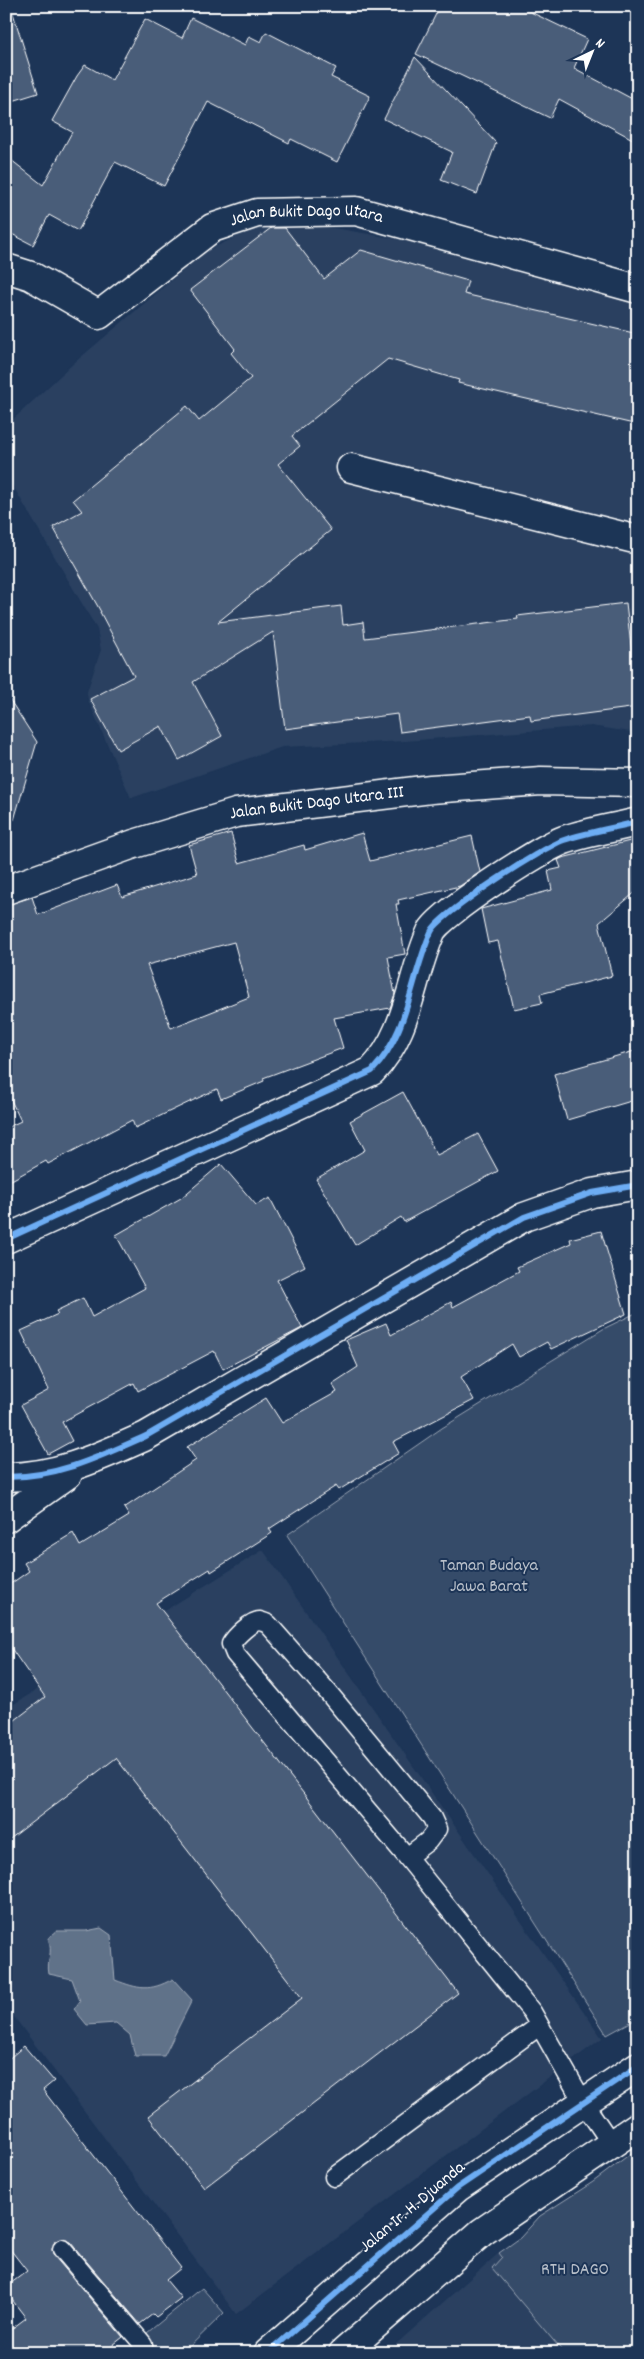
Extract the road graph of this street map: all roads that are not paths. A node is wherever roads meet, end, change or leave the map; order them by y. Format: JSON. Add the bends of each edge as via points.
{"nodes":[{"id":1,"x":6,"y":268,"type":"edge"},
{"id":2,"x":638,"y":290,"type":"edge"},
{"id":3,"x":351,"y":468,"type":"dead end"},
{"id":4,"x":638,"y":540,"type":"edge"},
{"id":5,"x":638,"y":784,"type":"edge"},
{"id":6,"x":638,"y":822,"type":"edge"},
{"id":7,"x":6,"y":890,"type":"edge"},
{"id":8,"x":638,"y":1185,"type":"edge"},
{"id":9,"x":6,"y":1239,"type":"edge"},
{"id":10,"x":79,"y":1465,"type":"junction"},
{"id":11,"x":6,"y":1477,"type":"edge"},
{"id":12,"x":6,"y":1518,"type":"edge"},
{"id":13,"x":407,"y":1858,"type":"junction"},
{"id":14,"x":539,"y":2026,"type":"junction"},
{"id":15,"x":638,"y":2066,"type":"edge"},
{"id":16,"x":583,"y":2102,"type":"junction"},
{"id":17,"x":638,"y":2126,"type":"edge"},
{"id":18,"x":611,"y":2143,"type":"junction"},
{"id":19,"x":334,"y":2177,"type":"dead end"},
{"id":20,"x":62,"y":2249,"type":"dead end"},
{"id":21,"x":143,"y":2353,"type":"edge"},
{"id":22,"x":268,"y":2353,"type":"edge"},
{"id":23,"x":344,"y":2353,"type":"edge"}],
"edges":[{"from":1,"to":2,"type":"street","name":"Jalan Bukit Dago Utara","via":[[31,276],[99,315],[212,228],[257,213],[356,211]]},
{"from":3,"to":4,"type":"street"},
{"from":5,"to":7,"type":"street","name":"Jalan Bukit Dago Utara III","via":[[541,781],[430,789],[236,813],[134,844]]},
{"from":6,"to":9,"type":"street","via":[[563,840],[539,851],[444,916],[431,932],[396,1039],[372,1071]]},
{"from":8,"to":10,"type":"street","via":[[592,1193],[524,1217],[146,1436]]},
{"from":10,"to":11,"type":"street","via":[[30,1477]]},
{"from":10,"to":12,"type":"street"},
{"from":13,"to":13,"type":"lane","via":[[235,1654],[232,1644],[236,1635],[261,1620],[268,1624],[432,1818],[437,1829]]},
{"from":13,"to":14,"type":"lane","via":[[532,2012]]},
{"from":14,"to":16,"type":"lane"},
{"from":14,"to":19,"type":"lane"},
{"from":15,"to":16,"type":"street","name":"Jalan Ir. H. Djuanda"},
{"from":16,"to":18,"type":"lane"},
{"from":16,"to":22,"type":"street","name":"Jalan Ir. H. Djuanda","via":[[457,2188]]},
{"from":17,"to":18,"type":"street"},
{"from":18,"to":23,"type":"street","via":[[482,2232]]},
{"from":20,"to":21,"type":"lane","via":[[143,2344]]}]}
